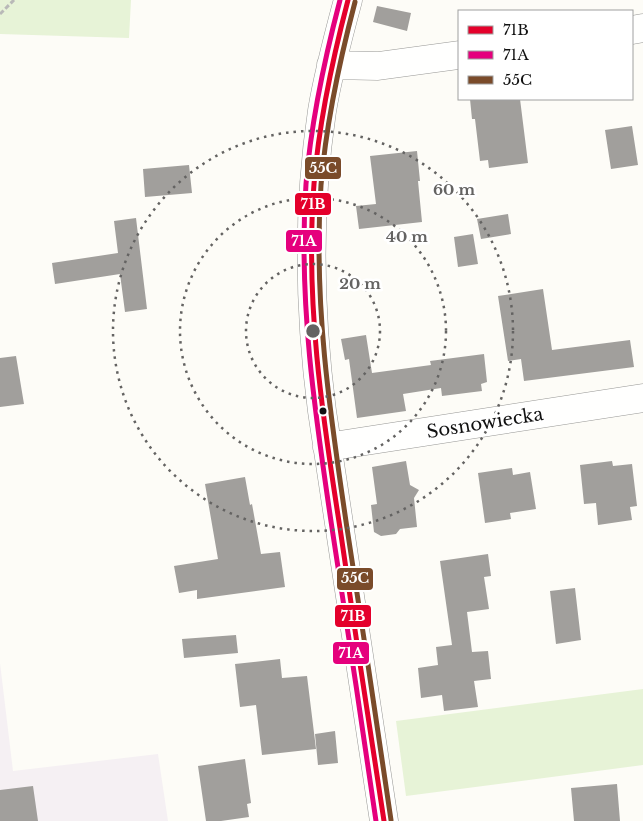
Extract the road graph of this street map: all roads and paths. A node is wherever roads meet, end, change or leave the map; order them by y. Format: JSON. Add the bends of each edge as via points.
{"nodes":[{"id":1,"x":14,"y":0,"type":"edge"},
{"id":2,"x":348,"y":0,"type":"edge"},
{"id":3,"x":0,"y":14,"type":"edge"},
{"id":4,"x":458,"y":55,"type":"edge"},
{"id":5,"x":331,"y":65,"type":"junction"},
{"id":6,"x":643,"y":398,"type":"edge"},
{"id":7,"x":327,"y":447,"type":"junction"},
{"id":8,"x":384,"y":821,"type":"edge"}],
"edges":[{"from":1,"to":3,"type":"path"},
{"from":2,"to":5,"type":"street"},
{"from":4,"to":5,"type":"street","via":[[378,66]]},
{"from":5,"to":7,"type":"street","via":[[316,156],[311,250],[315,349]]},
{"from":6,"to":7,"type":"street","name":"Sosnowiecka"},
{"from":7,"to":8,"type":"street"}]}
